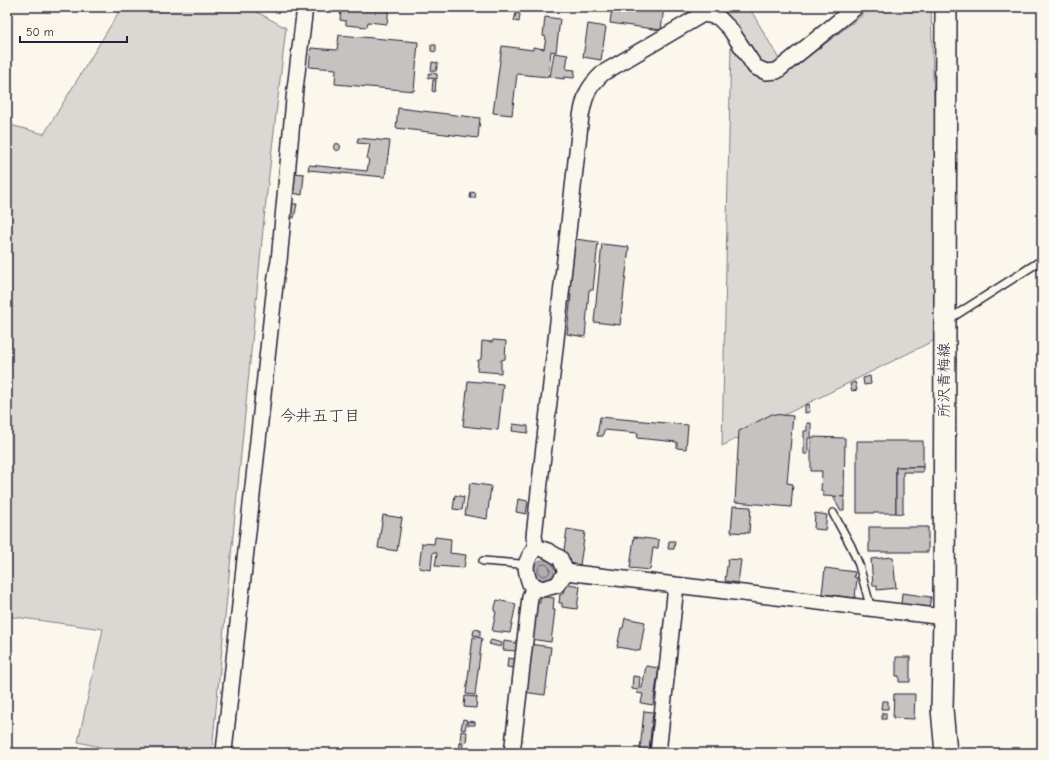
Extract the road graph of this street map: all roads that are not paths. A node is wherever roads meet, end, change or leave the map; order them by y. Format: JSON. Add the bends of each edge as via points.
{"nodes":[{"id":1,"x":305,"y":7,"type":"edge"},
{"id":2,"x":856,"y":7,"type":"edge"},
{"id":3,"x":946,"y":7,"type":"edge"},
{"id":4,"x":1042,"y":260,"type":"edge"},
{"id":5,"x":945,"y":322,"type":"junction"},
{"id":6,"x":833,"y":513,"type":"dead end"},
{"id":7,"x":536,"y":547,"type":"junction"},
{"id":8,"x":483,"y":561,"type":"dead end"},
{"id":9,"x":526,"y":566,"type":"junction"},
{"id":10,"x":566,"y":572,"type":"junction"},
{"id":11,"x":534,"y":586,"type":"junction"},
{"id":12,"x":676,"y":586,"type":"junction"},
{"id":13,"x":871,"y":609,"type":"junction"},
{"id":14,"x":944,"y":617,"type":"junction"},
{"id":15,"x":225,"y":753,"type":"edge"},
{"id":16,"x":512,"y":753,"type":"edge"},
{"id":17,"x":658,"y":753,"type":"edge"},
{"id":18,"x":946,"y":753,"type":"edge"}],
"edges":[{"from":1,"to":15,"type":"street"},
{"from":2,"to":7,"type":"street","via":[[777,71],[766,72],[755,67],[730,29],[718,17],[703,14],[603,73],[591,84],[584,97],[581,116],[534,536]]},
{"from":3,"to":5,"type":"main road","name":"所沢青梅線"},
{"from":4,"to":5,"type":"lane"},
{"from":5,"to":14,"type":"main road","name":"所沢青梅線"},
{"from":6,"to":13,"type":"lane","via":[[859,565]]},
{"from":7,"to":9,"type":"street"},
{"from":7,"to":10,"type":"street","via":[[560,558]]},
{"from":8,"to":9,"type":"lane"},
{"from":9,"to":11,"type":"street","via":[[530,584]]},
{"from":10,"to":11,"type":"street","via":[[557,585],[542,589]]},
{"from":10,"to":12,"type":"street"},
{"from":11,"to":16,"type":"street","via":[[530,597]]},
{"from":12,"to":13,"type":"street"},
{"from":12,"to":17,"type":"street"},
{"from":13,"to":14,"type":"street"},
{"from":14,"to":18,"type":"main road","name":"所沢青梅線","via":[[942,709]]}]}
